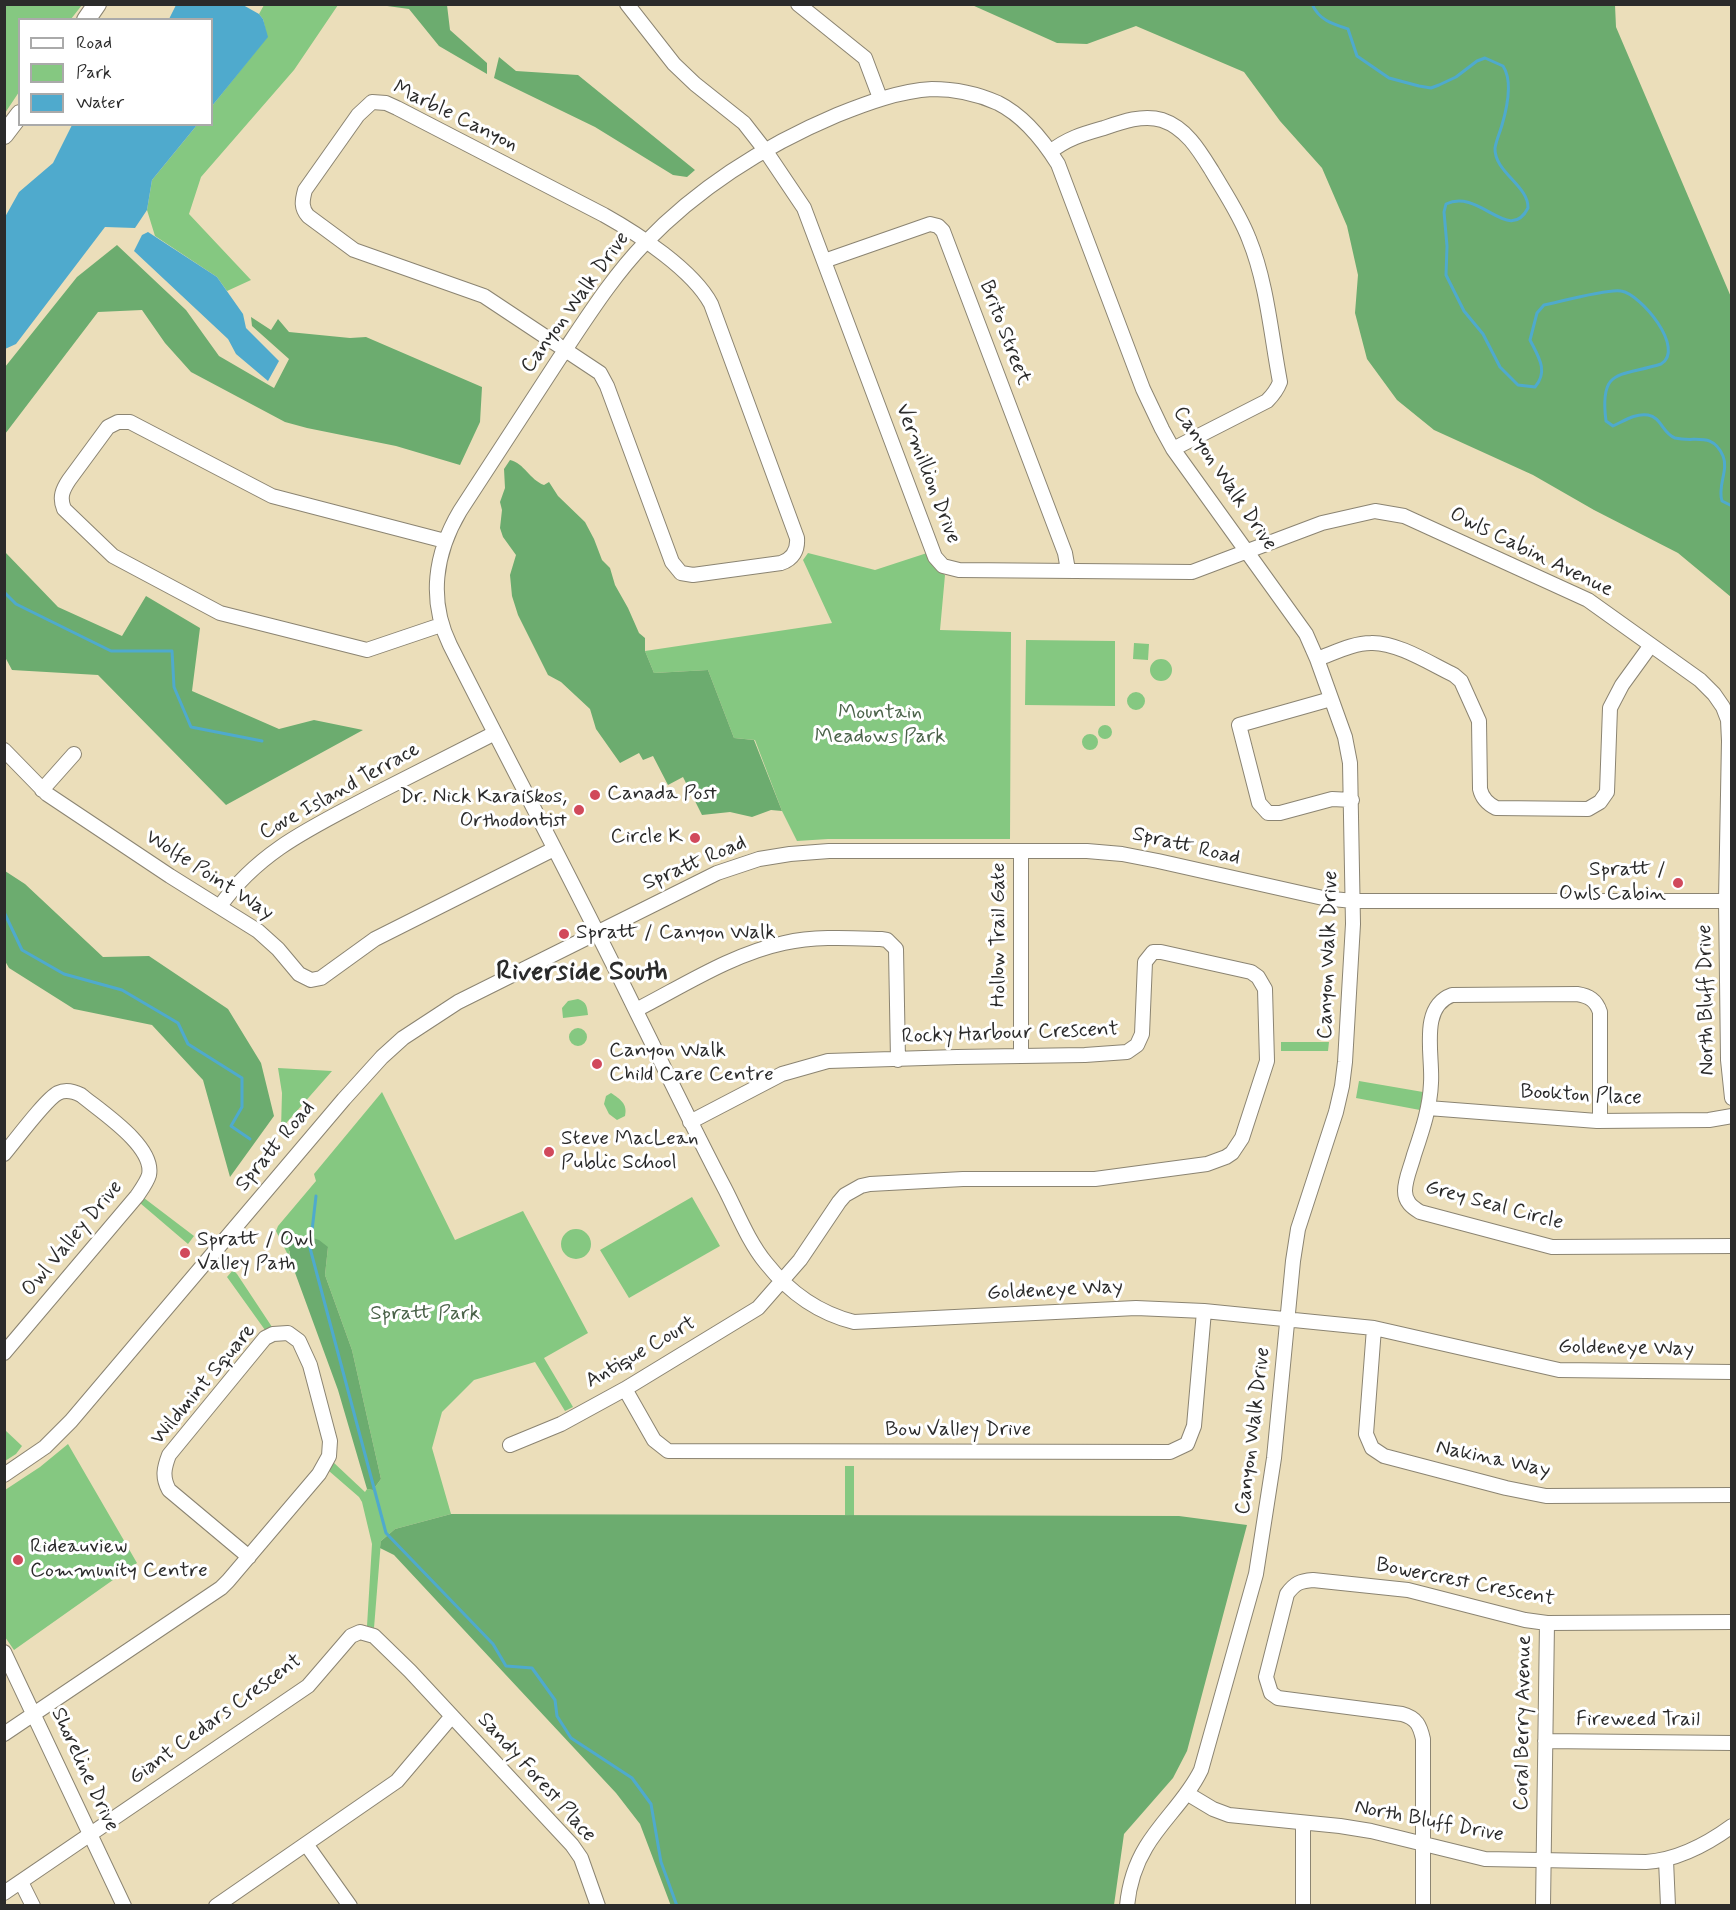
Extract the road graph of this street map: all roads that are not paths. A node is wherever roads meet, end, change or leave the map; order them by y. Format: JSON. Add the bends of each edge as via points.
{"nodes":[{"id":1,"x":96,"y":4,"type":"edge"},
{"id":2,"x":627,"y":4,"type":"edge"},
{"id":3,"x":798,"y":4,"type":"edge"},
{"id":4,"x":87,"y":18,"type":"edge"},
{"id":5,"x":880,"y":98,"type":"junction"},
{"id":6,"x":18,"y":117,"type":"edge"},
{"id":7,"x":4,"y":135,"type":"edge"},
{"id":8,"x":765,"y":150,"type":"junction"},
{"id":9,"x":1050,"y":152,"type":"junction"},
{"id":10,"x":646,"y":242,"type":"junction"},
{"id":11,"x":824,"y":261,"type":"junction"},
{"id":12,"x":566,"y":349,"type":"junction"},
{"id":13,"x":1173,"y":449,"type":"junction"},
{"id":14,"x":444,"y":541,"type":"junction"},
{"id":15,"x":1245,"y":551,"type":"junction"},
{"id":16,"x":1068,"y":570,"type":"junction"},
{"id":17,"x":441,"y":625,"type":"junction"},
{"id":18,"x":1651,"y":645,"type":"junction"},
{"id":19,"x":1317,"y":659,"type":"junction"},
{"id":20,"x":1330,"y":699,"type":"junction"},
{"id":21,"x":495,"y":733,"type":"junction"},
{"id":22,"x":4,"y":750,"type":"edge"},
{"id":23,"x":74,"y":754,"type":"dead end"},
{"id":24,"x":42,"y":790,"type":"junction"},
{"id":25,"x":1352,"y":800,"type":"junction"},
{"id":26,"x":554,"y":849,"type":"junction"},
{"id":27,"x":1021,"y":852,"type":"junction"},
{"id":28,"x":1353,"y":901,"type":"junction"},
{"id":29,"x":1729,"y":901,"type":"edge"},
{"id":30,"x":220,"y":906,"type":"junction"},
{"id":31,"x":596,"y":933,"type":"junction"},
{"id":32,"x":1729,"y":994,"type":"edge"},
{"id":33,"x":636,"y":1010,"type":"junction"},
{"id":34,"x":1021,"y":1055,"type":"junction"},
{"id":35,"x":898,"y":1060,"type":"junction"},
{"id":36,"x":1731,"y":1098,"type":"edge"},
{"id":37,"x":1428,"y":1108,"type":"junction"},
{"id":38,"x":1731,"y":1116,"type":"edge"},
{"id":39,"x":1600,"y":1120,"type":"junction"},
{"id":40,"x":690,"y":1122,"type":"junction"},
{"id":41,"x":4,"y":1154,"type":"edge"},
{"id":42,"x":1731,"y":1246,"type":"edge"},
{"id":43,"x":783,"y":1281,"type":"junction"},
{"id":44,"x":1204,"y":1311,"type":"junction"},
{"id":45,"x":1288,"y":1319,"type":"junction"},
{"id":46,"x":1374,"y":1328,"type":"junction"},
{"id":47,"x":4,"y":1353,"type":"edge"},
{"id":48,"x":1731,"y":1372,"type":"edge"},
{"id":49,"x":625,"y":1389,"type":"junction"},
{"id":50,"x":510,"y":1445,"type":"dead end"},
{"id":51,"x":4,"y":1475,"type":"edge"},
{"id":52,"x":1731,"y":1494,"type":"edge"},
{"id":53,"x":249,"y":1557,"type":"junction"},
{"id":54,"x":1731,"y":1622,"type":"edge"},
{"id":55,"x":1547,"y":1623,"type":"junction"},
{"id":56,"x":4,"y":1652,"type":"edge"},
{"id":57,"x":34,"y":1714,"type":"junction"},
{"id":58,"x":452,"y":1716,"type":"junction"},
{"id":59,"x":4,"y":1734,"type":"edge"},
{"id":60,"x":1545,"y":1741,"type":"junction"},
{"id":61,"x":1731,"y":1743,"type":"edge"},
{"id":62,"x":1188,"y":1794,"type":"junction"},
{"id":63,"x":1303,"y":1823,"type":"junction"},
{"id":64,"x":1731,"y":1826,"type":"edge"},
{"id":65,"x":91,"y":1834,"type":"junction"},
{"id":66,"x":306,"y":1844,"type":"junction"},
{"id":67,"x":1424,"y":1845,"type":"junction"},
{"id":68,"x":1543,"y":1860,"type":"junction"},
{"id":69,"x":1666,"y":1860,"type":"junction"},
{"id":70,"x":21,"y":1882,"type":"junction"},
{"id":71,"x":4,"y":1893,"type":"edge"},
{"id":72,"x":33,"y":1905,"type":"edge"},
{"id":73,"x":124,"y":1905,"type":"edge"},
{"id":74,"x":216,"y":1905,"type":"edge"},
{"id":75,"x":350,"y":1905,"type":"edge"},
{"id":76,"x":598,"y":1905,"type":"edge"},
{"id":77,"x":1127,"y":1905,"type":"edge"},
{"id":78,"x":1303,"y":1905,"type":"edge"},
{"id":79,"x":1423,"y":1905,"type":"edge"},
{"id":80,"x":1543,"y":1905,"type":"edge"},
{"id":81,"x":1668,"y":1905,"type":"edge"}],
"edges":[{"from":1,"to":4,"type":"main road"},
{"from":2,"to":8,"type":"street","name":"Vermillion Drive","via":[[674,64],[739,118]]},
{"from":3,"to":5,"type":"street","via":[[865,58]]},
{"from":5,"to":8,"type":"street","name":"Canyon Walk Drive","via":[[804,129]]},
{"from":5,"to":9,"type":"street","name":"Canyon Walk Drive","via":[[932,89],[982,97],[1018,117]]},
{"from":6,"to":7,"type":"main road"},
{"from":8,"to":10,"type":"street","name":"Canyon Walk Drive","via":[[692,201]]},
{"from":8,"to":11,"type":"street","name":"Vermillion Drive","via":[[804,208]]},
{"from":9,"to":13,"type":"street","name":"Canyon Walk Drive","via":[[1143,389]]},
{"from":9,"to":13,"type":"street","via":[[1068,139],[1122,122],[1161,120],[1195,144],[1249,238],[1280,382],[1267,401]]},
{"from":10,"to":12,"type":"street","name":"Canyon Walk Drive"},
{"from":10,"to":12,"type":"street","via":[[694,280],[711,304],[798,538],[793,557],[781,563],[693,575],[681,573],[668,552],[604,379]]},
{"from":10,"to":12,"type":"street","name":"Marble Canyon","via":[[604,215],[386,103],[372,102],[358,115],[305,190],[304,211],[354,250],[484,296]]},
{"from":11,"to":16,"type":"street","name":"Vermillion Drive","via":[[938,562],[959,570]]},
{"from":11,"to":16,"type":"street","name":"Brito Street","via":[[930,224],[943,231],[1065,553]]},
{"from":12,"to":14,"type":"street","name":"Canyon Walk Drive"},
{"from":13,"to":15,"type":"street","name":"Canyon Walk Drive"},
{"from":14,"to":17,"type":"street","name":"Canyon Walk Drive","via":[[436,590]]},
{"from":14,"to":17,"type":"street","via":[[272,496],[130,422],[108,427],[69,480],[61,499],[63,509],[113,556],[220,613],[366,650]]},
{"from":15,"to":16,"type":"street","name":"Vermillion Drive","via":[[1192,572]]},
{"from":15,"to":18,"type":"street","name":"Owls Cabin Avenue","via":[[1322,523],[1375,511],[1396,514],[1588,600]]},
{"from":15,"to":19,"type":"street","name":"Canyon Walk Drive","via":[[1294,615]]},
{"from":17,"to":21,"type":"street","name":"Canyon Walk Drive"},
{"from":18,"to":19,"type":"street","via":[[1610,708],[1607,792],[1588,809],[1490,805],[1480,789],[1479,721],[1461,681],[1454,675],[1379,644],[1352,646]]},
{"from":18,"to":29,"type":"street","name":"Owls Cabin Avenue","via":[[1708,687],[1726,714]]},
{"from":19,"to":20,"type":"street","name":"Canyon Walk Drive"},
{"from":20,"to":25,"type":"street","name":"Canyon Walk Drive","via":[[1349,753]]},
{"from":20,"to":25,"type":"street","via":[[1239,725],[1259,803],[1268,813],[1332,800]]},
{"from":21,"to":26,"type":"street","name":"Canyon Walk Drive"},
{"from":21,"to":30,"type":"street","name":"Cove Island Terrace","via":[[305,831],[242,877]]},
{"from":22,"to":24,"type":"street","name":"Wolfe Point Way"},
{"from":23,"to":24,"type":"street"},
{"from":24,"to":30,"type":"street","name":"Wolfe Point Way"},
{"from":25,"to":28,"type":"street","name":"Canyon Walk Drive"},
{"from":26,"to":30,"type":"street","name":"Wolfe Point Way","via":[[375,939],[316,980],[306,979],[258,931]]},
{"from":26,"to":31,"type":"street","name":"Canyon Walk Drive"},
{"from":27,"to":28,"type":"street","name":"Spratt Road","via":[[1087,850],[1122,854],[1323,898]]},
{"from":27,"to":31,"type":"street","name":"Spratt Road","via":[[829,851],[765,858],[704,879]]},
{"from":27,"to":34,"type":"street","name":"Hollow Trail Gate"},
{"from":28,"to":29,"type":"street","name":"Spratt Road"},
{"from":28,"to":45,"type":"street","name":"Canyon Walk Drive","via":[[1342,1086],[1298,1229]]},
{"from":29,"to":32,"type":"street","name":"North Bluff Drive"},
{"from":31,"to":33,"type":"street","name":"Goldeneye Way"},
{"from":31,"to":51,"type":"street","name":"Spratt Road","via":[[440,1012],[397,1042],[344,1099],[71,1421],[45,1447]]},
{"from":32,"to":36,"type":"street","name":"North Bluff Drive"},
{"from":33,"to":35,"type":"street","via":[[729,963],[774,946],[837,938],[887,940],[896,949]]},
{"from":33,"to":40,"type":"street","name":"Goldeneye Way"},
{"from":34,"to":35,"type":"street","name":"Rocky Harbour Crescent"},
{"from":34,"to":43,"type":"street","name":"Rocky Harbour Crescent","via":[[1085,1055],[1127,1052],[1133,1048],[1143,1034],[1145,962],[1153,952],[1251,972],[1265,989],[1267,1060],[1242,1138],[1226,1157],[1207,1164],[1095,1179],[963,1179],[861,1186],[839,1202]]},
{"from":35,"to":40,"type":"street","name":"Rocky Harbour Crescent","via":[[828,1061],[782,1074]]},
{"from":37,"to":39,"type":"street","name":"Bookton Place"},
{"from":37,"to":39,"type":"street","name":"Grey Seal Circle","via":[[1431,1016],[1439,1003],[1452,995],[1576,994],[1590,998],[1600,1012]]},
{"from":37,"to":42,"type":"street","name":"Grey Seal Circle","via":[[1405,1190],[1409,1204],[1420,1212],[1552,1247]]},
{"from":38,"to":39,"type":"street","name":"Bookton Place","via":[[1709,1120]]},
{"from":40,"to":43,"type":"street","name":"Goldeneye Way","via":[[752,1242]]},
{"from":41,"to":47,"type":"street","name":"Owl Valley Drive","via":[[52,1097],[73,1091],[133,1138],[142,1149],[149,1175],[137,1196]]},
{"from":43,"to":44,"type":"street","name":"Goldeneye Way","via":[[826,1314],[854,1322],[1136,1308]]},
{"from":43,"to":49,"type":"street","name":"Antique Court","via":[[751,1313]]},
{"from":44,"to":45,"type":"street","name":"Goldeneye Way"},
{"from":44,"to":49,"type":"street","name":"Bow Valley Drive","via":[[1194,1426],[1187,1443],[1170,1452],[668,1451],[654,1440]]},
{"from":45,"to":46,"type":"street","name":"Goldeneye Way"},
{"from":45,"to":62,"type":"street","name":"Canyon Walk Drive","via":[[1274,1458],[1256,1574],[1204,1762]]},
{"from":46,"to":48,"type":"street","name":"Goldeneye Way","via":[[1559,1370]]},
{"from":46,"to":52,"type":"street","name":"Nakina Way","via":[[1366,1434],[1372,1448],[1384,1456],[1546,1496]]},
{"from":49,"to":50,"type":"street","name":"Antique Court","via":[[561,1424]]},
{"from":53,"to":53,"type":"street","name":"Wildmint Square","via":[[319,1474],[329,1456],[330,1441],[310,1365],[298,1341],[288,1333],[265,1338],[169,1455],[163,1470],[169,1490]]},
{"from":53,"to":57,"type":"street","name":"Wildmint Square","via":[[221,1588]]},
{"from":54,"to":55,"type":"street","name":"Bowercrest Crescent"},
{"from":55,"to":60,"type":"street","name":"Coral Berry Avenue"},
{"from":55,"to":67,"type":"street","name":"Bowercrest Crescent","via":[[1408,1590],[1313,1580],[1293,1585],[1287,1594],[1266,1677],[1270,1693],[1278,1698],[1413,1717],[1423,1739]]},
{"from":56,"to":57,"type":"street","name":"Shoreline Drive"},
{"from":57,"to":59,"type":"street","name":"Wildmint Square"},
{"from":57,"to":65,"type":"street","name":"Shoreline Drive"},
{"from":58,"to":65,"type":"street","name":"Giant Cedars Crescent","via":[[378,1640],[355,1633],[308,1686]]},
{"from":58,"to":66,"type":"street","via":[[398,1781]]},
{"from":58,"to":76,"type":"street","name":"Sandy Forest Place","via":[[572,1845],[581,1858]]},
{"from":60,"to":61,"type":"street","name":"Fireweed Trail"},
{"from":60,"to":68,"type":"street","name":"Coral Berry Avenue"},
{"from":62,"to":63,"type":"street","name":"North Bluff Drive","via":[[1222,1813]]},
{"from":62,"to":77,"type":"street","name":"Canyon Walk Drive","via":[[1146,1846],[1132,1877]]},
{"from":63,"to":67,"type":"street","name":"North Bluff Drive","via":[[1371,1831]]},
{"from":63,"to":78,"type":"street"},
{"from":64,"to":69,"type":"street","name":"North Bluff Drive","via":[[1692,1850]]},
{"from":65,"to":70,"type":"street"},
{"from":65,"to":73,"type":"street","name":"Shoreline Drive"},
{"from":66,"to":74,"type":"street"},
{"from":66,"to":75,"type":"street"},
{"from":67,"to":68,"type":"street","name":"North Bluff Drive","via":[[1485,1858]]},
{"from":67,"to":79,"type":"street"},
{"from":68,"to":69,"type":"street","name":"North Bluff Drive"},
{"from":68,"to":80,"type":"street","name":"Coral Berry Avenue"},
{"from":69,"to":81,"type":"street"},
{"from":70,"to":71,"type":"street"},
{"from":70,"to":72,"type":"street"}]}
